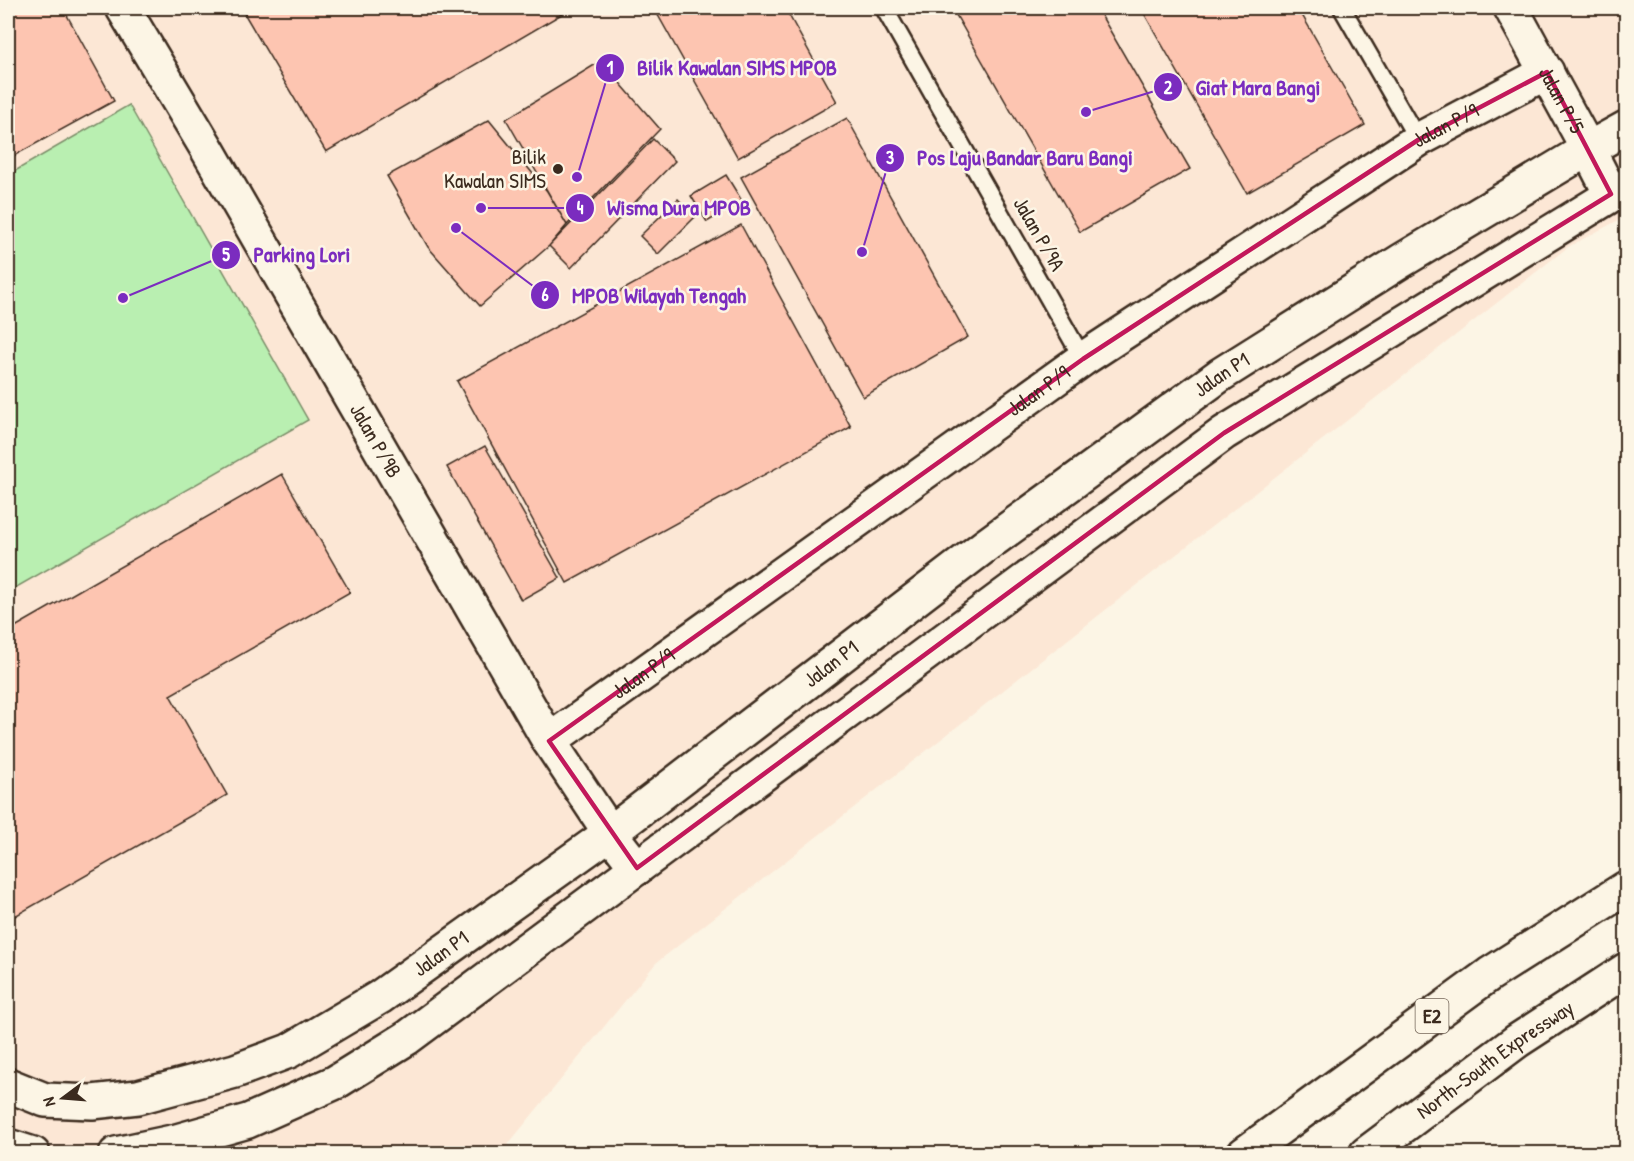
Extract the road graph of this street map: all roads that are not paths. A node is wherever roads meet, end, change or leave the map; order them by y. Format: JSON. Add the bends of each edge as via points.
{"nodes":[{"id":1,"x":123,"y":8,"type":"edge"},
{"id":2,"x":884,"y":8,"type":"edge"},
{"id":3,"x":1342,"y":8,"type":"edge"},
{"id":4,"x":1512,"y":8,"type":"edge"},
{"id":5,"x":1546,"y":72,"type":"junction"},
{"id":6,"x":1626,"y":128,"type":"edge"},
{"id":7,"x":1418,"y":140,"type":"junction"},
{"id":8,"x":1588,"y":148,"type":"junction"},
{"id":9,"x":1618,"y":190,"type":"edge"},
{"id":10,"x":1083,"y":358,"type":"junction"},
{"id":11,"x":549,"y":741,"type":"junction"},
{"id":12,"x":610,"y":833,"type":"junction"},
{"id":13,"x":637,"y":868,"type":"junction"},
{"id":14,"x":1626,"y":888,"type":"edge"},
{"id":15,"x":1626,"y":970,"type":"edge"},
{"id":16,"x":8,"y":1085,"type":"edge"},
{"id":17,"x":8,"y":1146,"type":"edge"},
{"id":18,"x":33,"y":1154,"type":"edge"},
{"id":19,"x":116,"y":1154,"type":"edge"},
{"id":20,"x":1244,"y":1154,"type":"edge"},
{"id":21,"x":1366,"y":1154,"type":"edge"}],
"edges":[{"from":1,"to":11,"type":"main road","name":"Jalan P/9B"},
{"from":2,"to":10,"type":"lane","name":"Jalan P/9A"},
{"from":3,"to":7,"type":"lane"},
{"from":4,"to":5,"type":"main road","name":"Jalan P/5"},
{"from":5,"to":7,"type":"main road","name":"Jalan P/9"},
{"from":5,"to":8,"type":"main road","name":"Jalan P/5"},
{"from":6,"to":8,"type":"main road","name":"Jalan P1"},
{"from":7,"to":10,"type":"main road","name":"Jalan P/9"},
{"from":8,"to":9,"type":"main road","name":"Jalan P/5"},
{"from":8,"to":12,"type":"main road","name":"Jalan P1","via":[[1220,375],[975,553]]},
{"from":9,"to":13,"type":"main road","via":[[1224,433]]},
{"from":10,"to":11,"type":"main road","name":"Jalan P/9"},
{"from":11,"to":12,"type":"main road","name":"Jalan P/9B"},
{"from":12,"to":13,"type":"main road","name":"Jalan P/9B"},
{"from":12,"to":16,"type":"main road","name":"Jalan P1","via":[[380,997],[289,1051],[234,1071],[138,1097],[92,1102],[45,1100]]},
{"from":13,"to":19,"type":"main road","via":[[407,1038],[336,1082],[248,1121]]},
{"from":14,"to":20,"type":"main road","number":"E2","via":[[1490,974]]},
{"from":15,"to":21,"type":"main road","name":"North–South Expressway","via":[[1517,1041]]},
{"from":17,"to":18,"type":"main road"}]}
